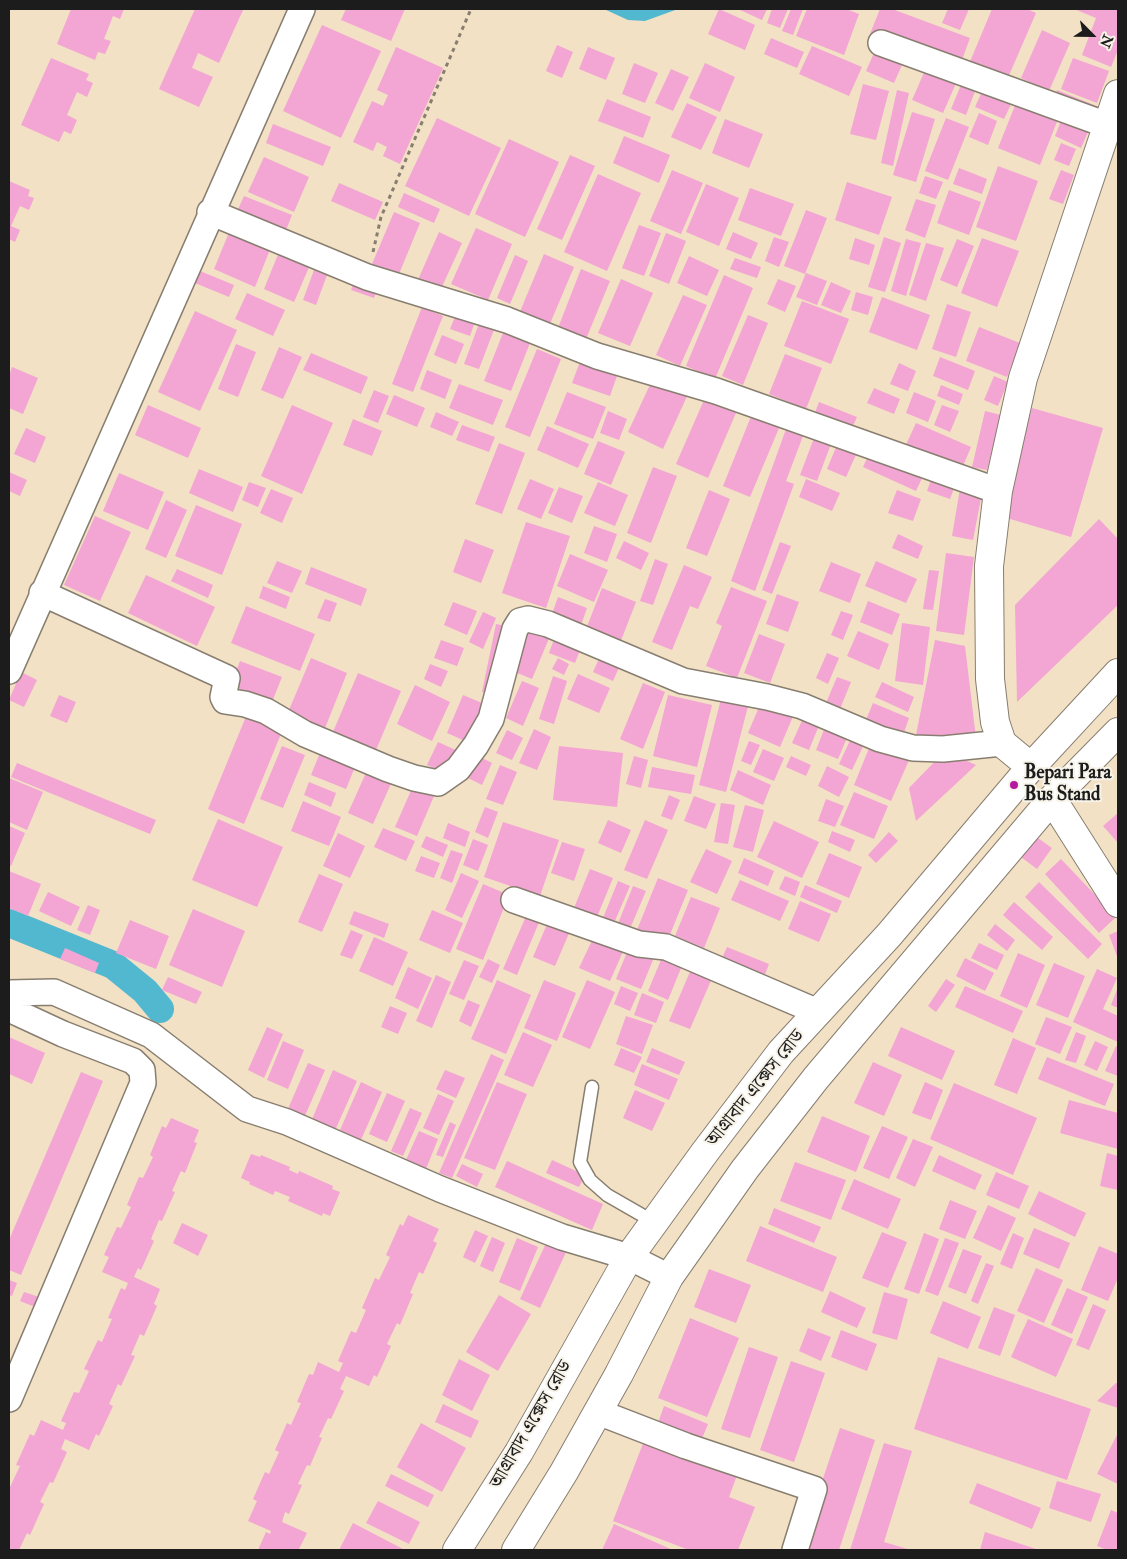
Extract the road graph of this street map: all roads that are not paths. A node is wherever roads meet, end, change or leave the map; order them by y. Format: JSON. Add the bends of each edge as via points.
{"nodes":[{"id":1,"x":302,"y":9,"type":"edge"},
{"id":2,"x":881,"y":43,"type":"dead end"},
{"id":3,"x":1118,"y":94,"type":"edge"},
{"id":4,"x":1107,"y":125,"type":"junction"},
{"id":5,"x":210,"y":212,"type":"junction"},
{"id":6,"x":998,"y":490,"type":"junction"},
{"id":7,"x":42,"y":593,"type":"junction"},
{"id":8,"x":9,"y":671,"type":"edge"},
{"id":9,"x":1118,"y":673,"type":"edge"},
{"id":10,"x":1118,"y":732,"type":"edge"},
{"id":11,"x":1002,"y":743,"type":"junction"},
{"id":12,"x":1031,"y":767,"type":"junction"},
{"id":13,"x":1052,"y":799,"type":"junction"},
{"id":14,"x":514,"y":900,"type":"dead end"},
{"id":15,"x":1118,"y":904,"type":"edge"},
{"id":16,"x":9,"y":993,"type":"edge"},
{"id":17,"x":9,"y":1009,"type":"edge"},
{"id":18,"x":818,"y":1012,"type":"junction"},
{"id":19,"x":592,"y":1087,"type":"dead end"},
{"id":20,"x":654,"y":1222,"type":"junction"},
{"id":21,"x":629,"y":1257,"type":"junction"},
{"id":22,"x":669,"y":1277,"type":"junction"},
{"id":23,"x":15,"y":1367,"type":"edge"},
{"id":24,"x":9,"y":1399,"type":"edge"},
{"id":25,"x":598,"y":1412,"type":"junction"},
{"id":26,"x":457,"y":1550,"type":"edge"},
{"id":27,"x":516,"y":1550,"type":"edge"},
{"id":28,"x":795,"y":1550,"type":"edge"}],
"edges":[{"from":1,"to":5,"type":"street"},
{"from":2,"to":4,"type":"street"},
{"from":3,"to":4,"type":"main road"},
{"from":4,"to":6,"type":"main road","via":[[1023,378]]},
{"from":5,"to":6,"type":"street","via":[[367,277],[506,320],[597,356],[716,391]]},
{"from":5,"to":7,"type":"street"},
{"from":6,"to":11,"type":"main road","via":[[989,566],[990,680],[995,722]]},
{"from":7,"to":8,"type":"street"},
{"from":7,"to":11,"type":"street","via":[[227,678],[223,696],[226,701],[266,711],[305,734],[388,769],[438,783],[458,769],[491,719],[515,629],[520,621],[528,619],[548,624],[684,681],[802,706],[880,739],[913,748],[943,749]]},
{"from":9,"to":12,"type":"main road","name":"আগ্রাবাদ এক্সেস রোড"},
{"from":10,"to":13,"type":"main road","name":"আগ্রাবাদ এক্সেস রোড"},
{"from":11,"to":12,"type":"main road"},
{"from":12,"to":18,"type":"main road","name":"আগ্রাবাদ এক্সেস রোড","via":[[889,935]]},
{"from":13,"to":15,"type":"main road"},
{"from":13,"to":22,"type":"main road","name":"আগ্রাবাদ এক্সেস রোড","via":[[816,1078],[745,1168]]},
{"from":14,"to":18,"type":"street","via":[[639,944],[666,947]]},
{"from":16,"to":21,"type":"street","via":[[54,992],[151,1035],[247,1109],[287,1122],[562,1237]]},
{"from":17,"to":23,"type":"street","via":[[133,1061],[142,1070],[143,1083]]},
{"from":18,"to":20,"type":"main road","name":"আগ্রাবাদ এক্সেস রোড","via":[[781,1052]]},
{"from":19,"to":20,"type":"lane","via":[[580,1162],[590,1180],[607,1195]]},
{"from":20,"to":21,"type":"main road","name":"আগ্রাবাদ এক্সেস রোড"},
{"from":21,"to":22,"type":"street"},
{"from":21,"to":26,"type":"main road","name":"আগ্রাবাদ এক্সেস রোড","via":[[519,1452]]},
{"from":22,"to":25,"type":"main road","name":"আগ্রাবাদ এক্সেস রোড"},
{"from":23,"to":24,"type":"street"},
{"from":25,"to":27,"type":"main road","name":"আগ্রাবাদ এক্সেস রোড"},
{"from":25,"to":28,"type":"street","via":[[814,1489]]}]}
